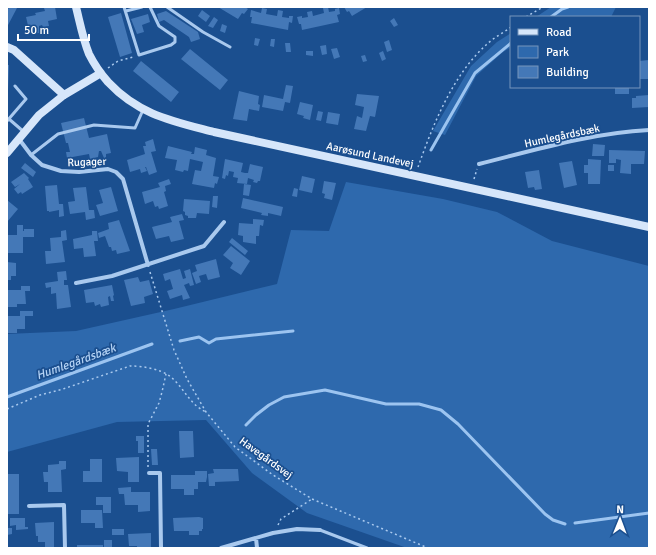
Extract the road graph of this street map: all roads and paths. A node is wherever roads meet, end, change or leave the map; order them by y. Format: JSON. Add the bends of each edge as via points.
{"nodes":[{"id":1,"x":76,"y":7,"type":"edge"},
{"id":2,"x":124,"y":7,"type":"edge"},
{"id":3,"x":142,"y":7,"type":"edge"},
{"id":4,"x":150,"y":7,"type":"edge"},
{"id":5,"x":167,"y":7,"type":"edge"},
{"id":6,"x":543,"y":7,"type":"edge"},
{"id":7,"x":126,"y":11,"type":"junction"},
{"id":8,"x":528,"y":16,"type":"edge"},
{"id":9,"x":510,"y":28,"type":"edge"},
{"id":10,"x":7,"y":47,"type":"edge"},
{"id":11,"x":230,"y":47,"type":"dead end"},
{"id":12,"x":138,"y":55,"type":"junction"},
{"id":13,"x":101,"y":73,"type":"junction"},
{"id":14,"x":15,"y":86,"type":"dead end"},
{"id":15,"x":64,"y":95,"type":"junction"},
{"id":16,"x":143,"y":110,"type":"junction"},
{"id":17,"x":8,"y":120,"type":"edge"},
{"id":18,"x":649,"y":130,"type":"edge"},
{"id":19,"x":25,"y":132,"type":"junction"},
{"id":20,"x":19,"y":139,"type":"junction"},
{"id":21,"x":7,"y":153,"type":"edge"},
{"id":22,"x":31,"y":155,"type":"junction"},
{"id":23,"x":479,"y":164,"type":"joint"},
{"id":24,"x":414,"y":176,"type":"junction"},
{"id":25,"x":471,"y":188,"type":"junction"},
{"id":26,"x":224,"y":222,"type":"dead end"},
{"id":27,"x":649,"y":227,"type":"edge"},
{"id":28,"x":148,"y":265,"type":"junction"},
{"id":29,"x":76,"y":283,"type":"dead end"},
{"id":30,"x":166,"y":374,"type":"junction"},
{"id":31,"x":7,"y":409,"type":"edge"},
{"id":32,"x":206,"y":412,"type":"junction"},
{"id":33,"x":149,"y":473,"type":"joint"},
{"id":34,"x":312,"y":499,"type":"junction"},
{"id":35,"x":29,"y":506,"type":"dead end"},
{"id":36,"x":320,"y":530,"type":"joint"},
{"id":37,"x":273,"y":533,"type":"junction"},
{"id":38,"x":256,"y":538,"type":"junction"},
{"id":39,"x":65,"y":548,"type":"edge"},
{"id":40,"x":161,"y":548,"type":"edge"},
{"id":41,"x":220,"y":548,"type":"edge"},
{"id":42,"x":257,"y":548,"type":"edge"},
{"id":43,"x":367,"y":548,"type":"edge"},
{"id":44,"x":428,"y":548,"type":"edge"}],
"edges":[{"from":1,"to":13,"type":"street","name":"Aarøsund Landevej","via":[[90,55]]},
{"from":2,"to":7,"type":"lane"},
{"from":3,"to":7,"type":"lane"},
{"from":4,"to":12,"type":"lane","via":[[159,26],[176,39],[171,45]]},
{"from":5,"to":11,"type":"lane"},
{"from":6,"to":8,"type":"path"},
{"from":7,"to":12,"type":"lane"},
{"from":9,"to":24,"type":"path","via":[[486,45],[460,75],[433,126]]},
{"from":10,"to":15,"type":"street","via":[[14,50]]},
{"from":12,"to":13,"type":"path","via":[[118,61]]},
{"from":13,"to":15,"type":"street"},
{"from":13,"to":16,"type":"street","name":"Aarøsund Landevej","via":[[128,100]]},
{"from":14,"to":17,"type":"lane","via":[[26,99]]},
{"from":15,"to":19,"type":"street"},
{"from":16,"to":22,"type":"lane","via":[[135,128],[94,125],[58,134]]},
{"from":16,"to":24,"type":"street","name":"Aarøsund Landevej","via":[[171,121],[214,132]]},
{"from":17,"to":19,"type":"lane"},
{"from":18,"to":23,"type":"street","name":"Humlegårdsbæk","via":[[587,138]]},
{"from":19,"to":20,"type":"street"},
{"from":20,"to":21,"type":"street"},
{"from":20,"to":22,"type":"street","name":"Rugager"},
{"from":22,"to":28,"type":"street","name":"Rugager","via":[[42,165],[61,171],[108,169],[116,172],[123,179]]},
{"from":23,"to":25,"type":"path"},
{"from":24,"to":25,"type":"street","name":"Aarøsund Landevej"},
{"from":25,"to":27,"type":"street","name":"Aarøsund Landevej"},
{"from":26,"to":28,"type":"street","via":[[204,246]]},
{"from":28,"to":29,"type":"street"},
{"from":28,"to":32,"type":"path","name":"Havegårdsvej","via":[[174,350],[186,379]]},
{"from":30,"to":31,"type":"path","via":[[140,366],[126,367],[40,395]]},
{"from":30,"to":32,"type":"path","via":[[197,408]]},
{"from":30,"to":33,"type":"path","via":[[158,404],[148,424]]},
{"from":32,"to":34,"type":"path","name":"Havegårdsvej","via":[[234,447]]},
{"from":33,"to":40,"type":"street","via":[[160,472]]},
{"from":34,"to":37,"type":"path","via":[[281,519]]},
{"from":34,"to":44,"type":"path","name":"Havegårdsvej"},
{"from":35,"to":39,"type":"street","via":[[64,505]]},
{"from":36,"to":37,"type":"street","via":[[297,529]]},
{"from":36,"to":43,"type":"lane"},
{"from":37,"to":38,"type":"street"},
{"from":38,"to":41,"type":"street"},
{"from":38,"to":42,"type":"street"}]}
